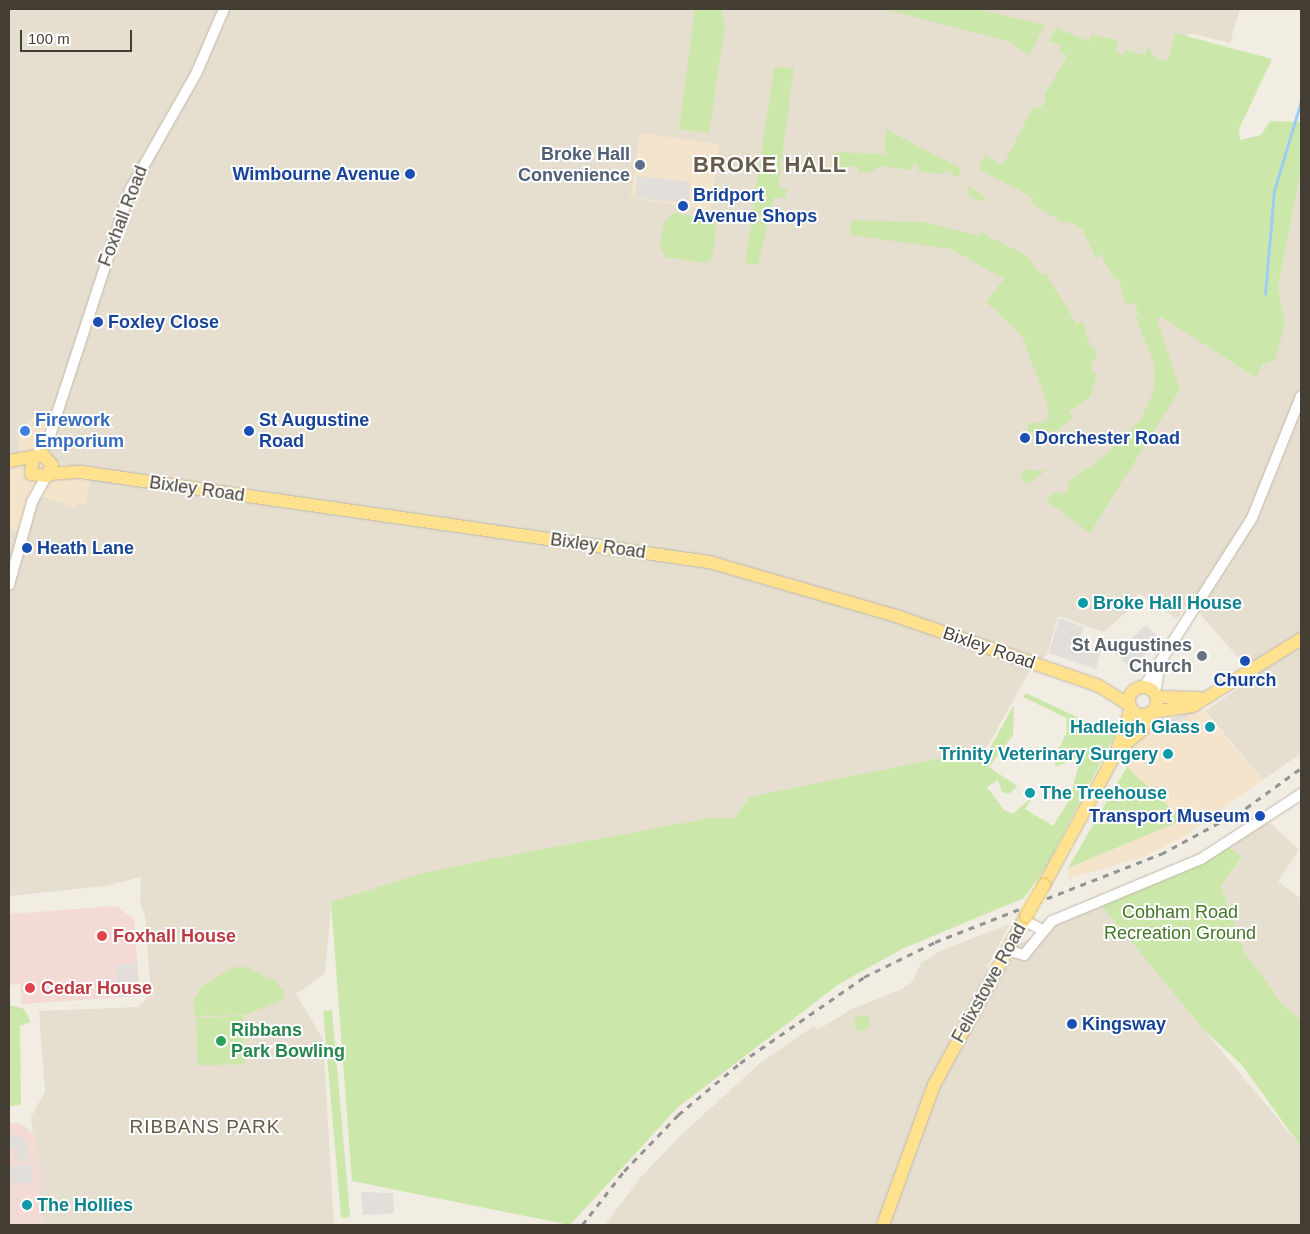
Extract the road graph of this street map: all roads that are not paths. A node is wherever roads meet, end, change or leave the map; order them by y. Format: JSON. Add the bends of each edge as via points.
{"nodes":[{"id":1,"x":224,"y":9,"type":"edge"},
{"id":2,"x":1301,"y":396,"type":"edge"},
{"id":3,"x":42,"y":458,"type":"junction"},
{"id":4,"x":9,"y":462,"type":"edge"},
{"id":5,"x":81,"y":472,"type":"junction"},
{"id":6,"x":32,"y":474,"type":"junction"},
{"id":7,"x":48,"y":475,"type":"junction"},
{"id":8,"x":32,"y":502,"type":"junction"},
{"id":9,"x":9,"y":585,"type":"edge"},
{"id":10,"x":1301,"y":638,"type":"edge"},
{"id":11,"x":1099,"y":686,"type":"junction"},
{"id":12,"x":1148,"y":692,"type":"junction"},
{"id":13,"x":1202,"y":698,"type":"junction"},
{"id":14,"x":1130,"y":706,"type":"junction"},
{"id":15,"x":1151,"y":712,"type":"junction"},
{"id":16,"x":1117,"y":751,"type":"junction"},
{"id":17,"x":1301,"y":794,"type":"edge"},
{"id":18,"x":1025,"y":918,"type":"junction"},
{"id":19,"x":1043,"y":930,"type":"junction"},
{"id":20,"x":1007,"y":950,"type":"junction"},
{"id":21,"x":883,"y":1225,"type":"edge"}],
"edges":[{"from":1,"to":3,"type":"street","name":"Foxhall Road","via":[[196,74],[130,190]]},
{"from":2,"to":12,"type":"street","via":[[1256,511],[1159,665]]},
{"from":3,"to":4,"type":"main road"},
{"from":3,"to":5,"type":"main road","name":"Bixley Road"},
{"from":3,"to":6,"type":"main road"},
{"from":3,"to":7,"type":"main road"},
{"from":4,"to":6,"type":"main road"},
{"from":5,"to":7,"type":"main road","name":"Bixley Road"},
{"from":5,"to":11,"type":"main road","name":"Bixley Road","via":[[709,562],[817,590]]},
{"from":6,"to":7,"type":"main road","name":"Bixley Road"},
{"from":6,"to":8,"type":"street"},
{"from":7,"to":8,"type":"street"},
{"from":8,"to":9,"type":"street"},
{"from":10,"to":13,"type":"main road"},
{"from":11,"to":12,"type":"main road","name":"Bixley Road"},
{"from":11,"to":14,"type":"main road","name":"Bixley Road"},
{"from":12,"to":13,"type":"main road"},
{"from":12,"to":14,"type":"main road","name":"Felixstowe Road"},
{"from":12,"to":15,"type":"main road","name":"Felixstowe Road"},
{"from":13,"to":15,"type":"main road","via":[[1182,710]]},
{"from":14,"to":15,"type":"main road","name":"Bixley Road","via":[[1137,714]]},
{"from":14,"to":16,"type":"main road","name":"Felixstowe Road"},
{"from":15,"to":16,"type":"main road","name":"Felixstowe Road","via":[[1143,729]]},
{"from":16,"to":18,"type":"main road","name":"Felixstowe Road","bridge":true},
{"from":17,"to":19,"type":"street","via":[[1201,859],[1079,908]]},
{"from":18,"to":19,"type":"street"},
{"from":18,"to":20,"type":"main road","name":"Felixstowe Road"},
{"from":19,"to":20,"type":"street","via":[[1024,955]]},
{"from":20,"to":21,"type":"main road","name":"Felixstowe Road","via":[[934,1084]]}]}
